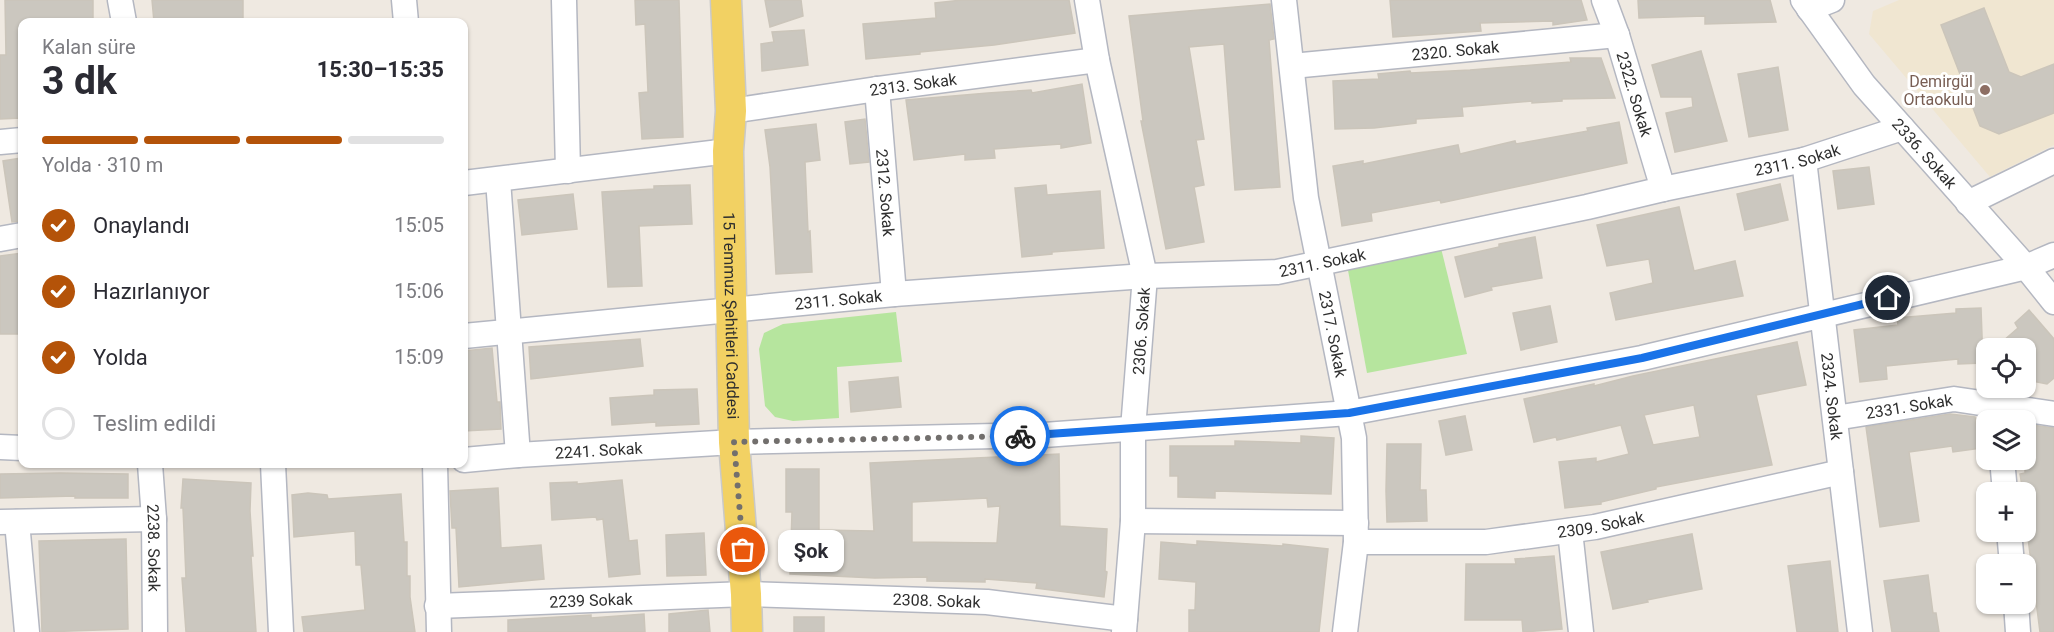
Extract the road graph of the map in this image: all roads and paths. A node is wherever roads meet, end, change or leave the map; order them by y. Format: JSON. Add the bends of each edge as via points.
{"nodes":[{"id":1,"x":120,"y":0,"type":"edge"},
{"id":2,"x":404,"y":0,"type":"edge"},
{"id":3,"x":564,"y":0,"type":"edge"},
{"id":4,"x":726,"y":0,"type":"edge"},
{"id":5,"x":1087,"y":0,"type":"edge"},
{"id":6,"x":1284,"y":0,"type":"edge"},
{"id":7,"x":1604,"y":0,"type":"edge"},
{"id":8,"x":1832,"y":0,"type":"edge"},
{"id":9,"x":1806,"y":4,"type":"edge"},
{"id":10,"x":123,"y":18,"type":"edge"},
{"id":11,"x":406,"y":18,"type":"edge"},
{"id":12,"x":1617,"y":35,"type":"junction"},
{"id":13,"x":1097,"y":60,"type":"junction"},
{"id":14,"x":1293,"y":66,"type":"junction"},
{"id":15,"x":877,"y":89,"type":"junction"},
{"id":16,"x":731,"y":111,"type":"junction"},
{"id":17,"x":1902,"y":128,"type":"junction"},
{"id":18,"x":18,"y":140,"type":"edge"},
{"id":19,"x":0,"y":142,"type":"edge"},
{"id":20,"x":728,"y":151,"type":"junction"},
{"id":21,"x":1804,"y":160,"type":"junction"},
{"id":22,"x":2054,"y":161,"type":"edge"},
{"id":23,"x":568,"y":171,"type":"junction"},
{"id":24,"x":498,"y":180,"type":"junction"},
{"id":25,"x":468,"y":183,"type":"edge"},
{"id":26,"x":1663,"y":189,"type":"junction"},
{"id":27,"x":1968,"y":202,"type":"junction"},
{"id":28,"x":18,"y":236,"type":"edge"},
{"id":29,"x":0,"y":239,"type":"edge"},
{"id":30,"x":2054,"y":255,"type":"edge"},
{"id":31,"x":1319,"y":263,"type":"junction"},
{"id":32,"x":2026,"y":267,"type":"junction"},
{"id":33,"x":1145,"y":276,"type":"junction"},
{"id":34,"x":894,"y":294,"type":"junction"},
{"id":35,"x":2054,"y":302,"type":"edge"},
{"id":36,"x":730,"y":310,"type":"junction"},
{"id":37,"x":1822,"y":314,"type":"junction"},
{"id":38,"x":508,"y":331,"type":"junction"},
{"id":39,"x":468,"y":336,"type":"edge"},
{"id":40,"x":1989,"y":410,"type":"edge"},
{"id":41,"x":1349,"y":413,"type":"junction"},
{"id":42,"x":2036,"y":414,"type":"edge"},
{"id":43,"x":2054,"y":414,"type":"edge"},
{"id":44,"x":1835,"y":418,"type":"junction"},
{"id":45,"x":1133,"y":429,"type":"junction"},
{"id":46,"x":734,"y":442,"type":"junction"},
{"id":47,"x":0,"y":447,"type":"edge"},
{"id":48,"x":18,"y":448,"type":"edge"},
{"id":49,"x":518,"y":455,"type":"junction"},
{"id":50,"x":468,"y":460,"type":"edge"},
{"id":51,"x":150,"y":468,"type":"edge"},
{"id":52,"x":273,"y":468,"type":"edge"},
{"id":53,"x":435,"y":468,"type":"edge"},
{"id":54,"x":1841,"y":472,"type":"junction"},
{"id":55,"x":154,"y":519,"type":"junction"},
{"id":56,"x":1133,"y":521,"type":"junction"},
{"id":57,"x":9,"y":522,"type":"edge"},
{"id":58,"x":1570,"y":531,"type":"junction"},
{"id":59,"x":1356,"y":533,"type":"junction"},
{"id":60,"x":746,"y":594,"type":"junction"},
{"id":61,"x":437,"y":606,"type":"junction"},
{"id":62,"x":2017,"y":614,"type":"edge"},
{"id":63,"x":1124,"y":625,"type":"edge"},
{"id":64,"x":27,"y":632,"type":"edge"},
{"id":65,"x":155,"y":632,"type":"edge"},
{"id":66,"x":280,"y":632,"type":"edge"},
{"id":67,"x":439,"y":632,"type":"edge"},
{"id":68,"x":747,"y":632,"type":"edge"},
{"id":69,"x":1346,"y":632,"type":"edge"},
{"id":70,"x":1581,"y":632,"type":"edge"},
{"id":71,"x":1860,"y":632,"type":"edge"},
{"id":72,"x":2019,"y":632,"type":"edge"}],
"edges":[{"from":1,"to":10,"type":"street"},
{"from":2,"to":11,"type":"street"},
{"from":3,"to":23,"type":"street"},
{"from":4,"to":16,"type":"main road","name":"15 Temmuz Şehitleri Caddesi"},
{"from":5,"to":13,"type":"street","name":"2306. Sokak"},
{"from":6,"to":14,"type":"street","name":"2317. Sokak"},
{"from":7,"to":12,"type":"street","name":"2322. Sokak"},
{"from":8,"to":9,"type":"street"},
{"from":9,"to":17,"type":"street","name":"2336. Sokak","via":[[1864,85]]},
{"from":12,"to":14,"type":"street","name":"2320. Sokak"},
{"from":12,"to":26,"type":"street","name":"2322. Sokak"},
{"from":13,"to":15,"type":"street","name":"2313. Sokak"},
{"from":13,"to":33,"type":"street","name":"2306. Sokak"},
{"from":14,"to":31,"type":"street","name":"2317. Sokak","via":[[1306,198]]},
{"from":15,"to":16,"type":"street","name":"2313. Sokak"},
{"from":15,"to":34,"type":"street","name":"2312. Sokak"},
{"from":16,"to":20,"type":"main road","name":"15 Temmuz Şehitleri Caddesi"},
{"from":17,"to":21,"type":"street","name":"2311. Sokak"},
{"from":17,"to":27,"type":"street","name":"2336. Sokak"},
{"from":18,"to":19,"type":"street"},
{"from":20,"to":23,"type":"street"},
{"from":20,"to":36,"type":"main road","name":"15 Temmuz Şehitleri Caddesi"},
{"from":21,"to":26,"type":"street","name":"2311. Sokak"},
{"from":21,"to":37,"type":"street","name":"2324. Sokak"},
{"from":22,"to":27,"type":"street"},
{"from":23,"to":24,"type":"street"},
{"from":24,"to":25,"type":"street"},
{"from":24,"to":38,"type":"street"},
{"from":26,"to":31,"type":"street","name":"2311. Sokak"},
{"from":27,"to":32,"type":"street","name":"2336. Sokak"},
{"from":28,"to":29,"type":"street"},
{"from":30,"to":32,"type":"street","name":"2241. Sokak"},
{"from":31,"to":33,"type":"street","name":"2311. Sokak","via":[[1277,272]]},
{"from":31,"to":41,"type":"street","name":"2317. Sokak"},
{"from":32,"to":35,"type":"street","name":"2336. Sokak"},
{"from":32,"to":37,"type":"street","name":"2241. Sokak"},
{"from":33,"to":34,"type":"street","name":"2311. Sokak"},
{"from":33,"to":45,"type":"street","name":"2306. Sokak"},
{"from":34,"to":36,"type":"street","name":"2311. Sokak"},
{"from":36,"to":38,"type":"street","name":"2311. Sokak"},
{"from":36,"to":46,"type":"main road","name":"15 Temmuz Şehitleri Caddesi"},
{"from":37,"to":41,"type":"street","name":"2241. Sokak","via":[[1642,358]]},
{"from":37,"to":44,"type":"street","name":"2324. Sokak"},
{"from":38,"to":39,"type":"street","name":"2311. Sokak"},
{"from":38,"to":49,"type":"street"},
{"from":40,"to":44,"type":"street","name":"2331. Sokak","via":[[1954,399]]},
{"from":41,"to":45,"type":"street","name":"2241. Sokak"},
{"from":41,"to":59,"type":"street","name":"2317. Sokak","via":[[1354,438]]},
{"from":42,"to":43,"type":"street","name":"2331. Sokak"},
{"from":44,"to":54,"type":"street","name":"2324. Sokak"},
{"from":45,"to":46,"type":"street","name":"2241. Sokak","via":[[1044,435]]},
{"from":45,"to":56,"type":"street","name":"2306. Sokak"},
{"from":46,"to":49,"type":"street","name":"2241. Sokak"},
{"from":46,"to":60,"type":"main road","name":"15 Temmuz Şehitleri Caddesi"},
{"from":47,"to":48,"type":"street"},
{"from":49,"to":50,"type":"street","name":"2241. Sokak"},
{"from":51,"to":55,"type":"street","name":"2238. Sokak"},
{"from":52,"to":66,"type":"street"},
{"from":53,"to":61,"type":"street"},
{"from":54,"to":58,"type":"street","name":"2309. Sokak"},
{"from":54,"to":71,"type":"street","name":"2324. Sokak"},
{"from":55,"to":57,"type":"street"},
{"from":55,"to":65,"type":"street","name":"2238. Sokak"},
{"from":56,"to":59,"type":"street","name":"2309. Sokak"},
{"from":56,"to":63,"type":"street","name":"2306. Sokak"},
{"from":57,"to":64,"type":"street"},
{"from":58,"to":59,"type":"street","name":"2309. Sokak","via":[[1486,542]]},
{"from":58,"to":70,"type":"street"},
{"from":59,"to":69,"type":"street","name":"2317. Sokak"},
{"from":60,"to":61,"type":"street","name":"2239 Sokak"},
{"from":60,"to":63,"type":"street","name":"2308. Sokak","via":[[987,602]]},
{"from":60,"to":68,"type":"main road","name":"15 Temmuz Şehitleri Caddesi"},
{"from":61,"to":67,"type":"street"},
{"from":62,"to":72,"type":"street"}]}
